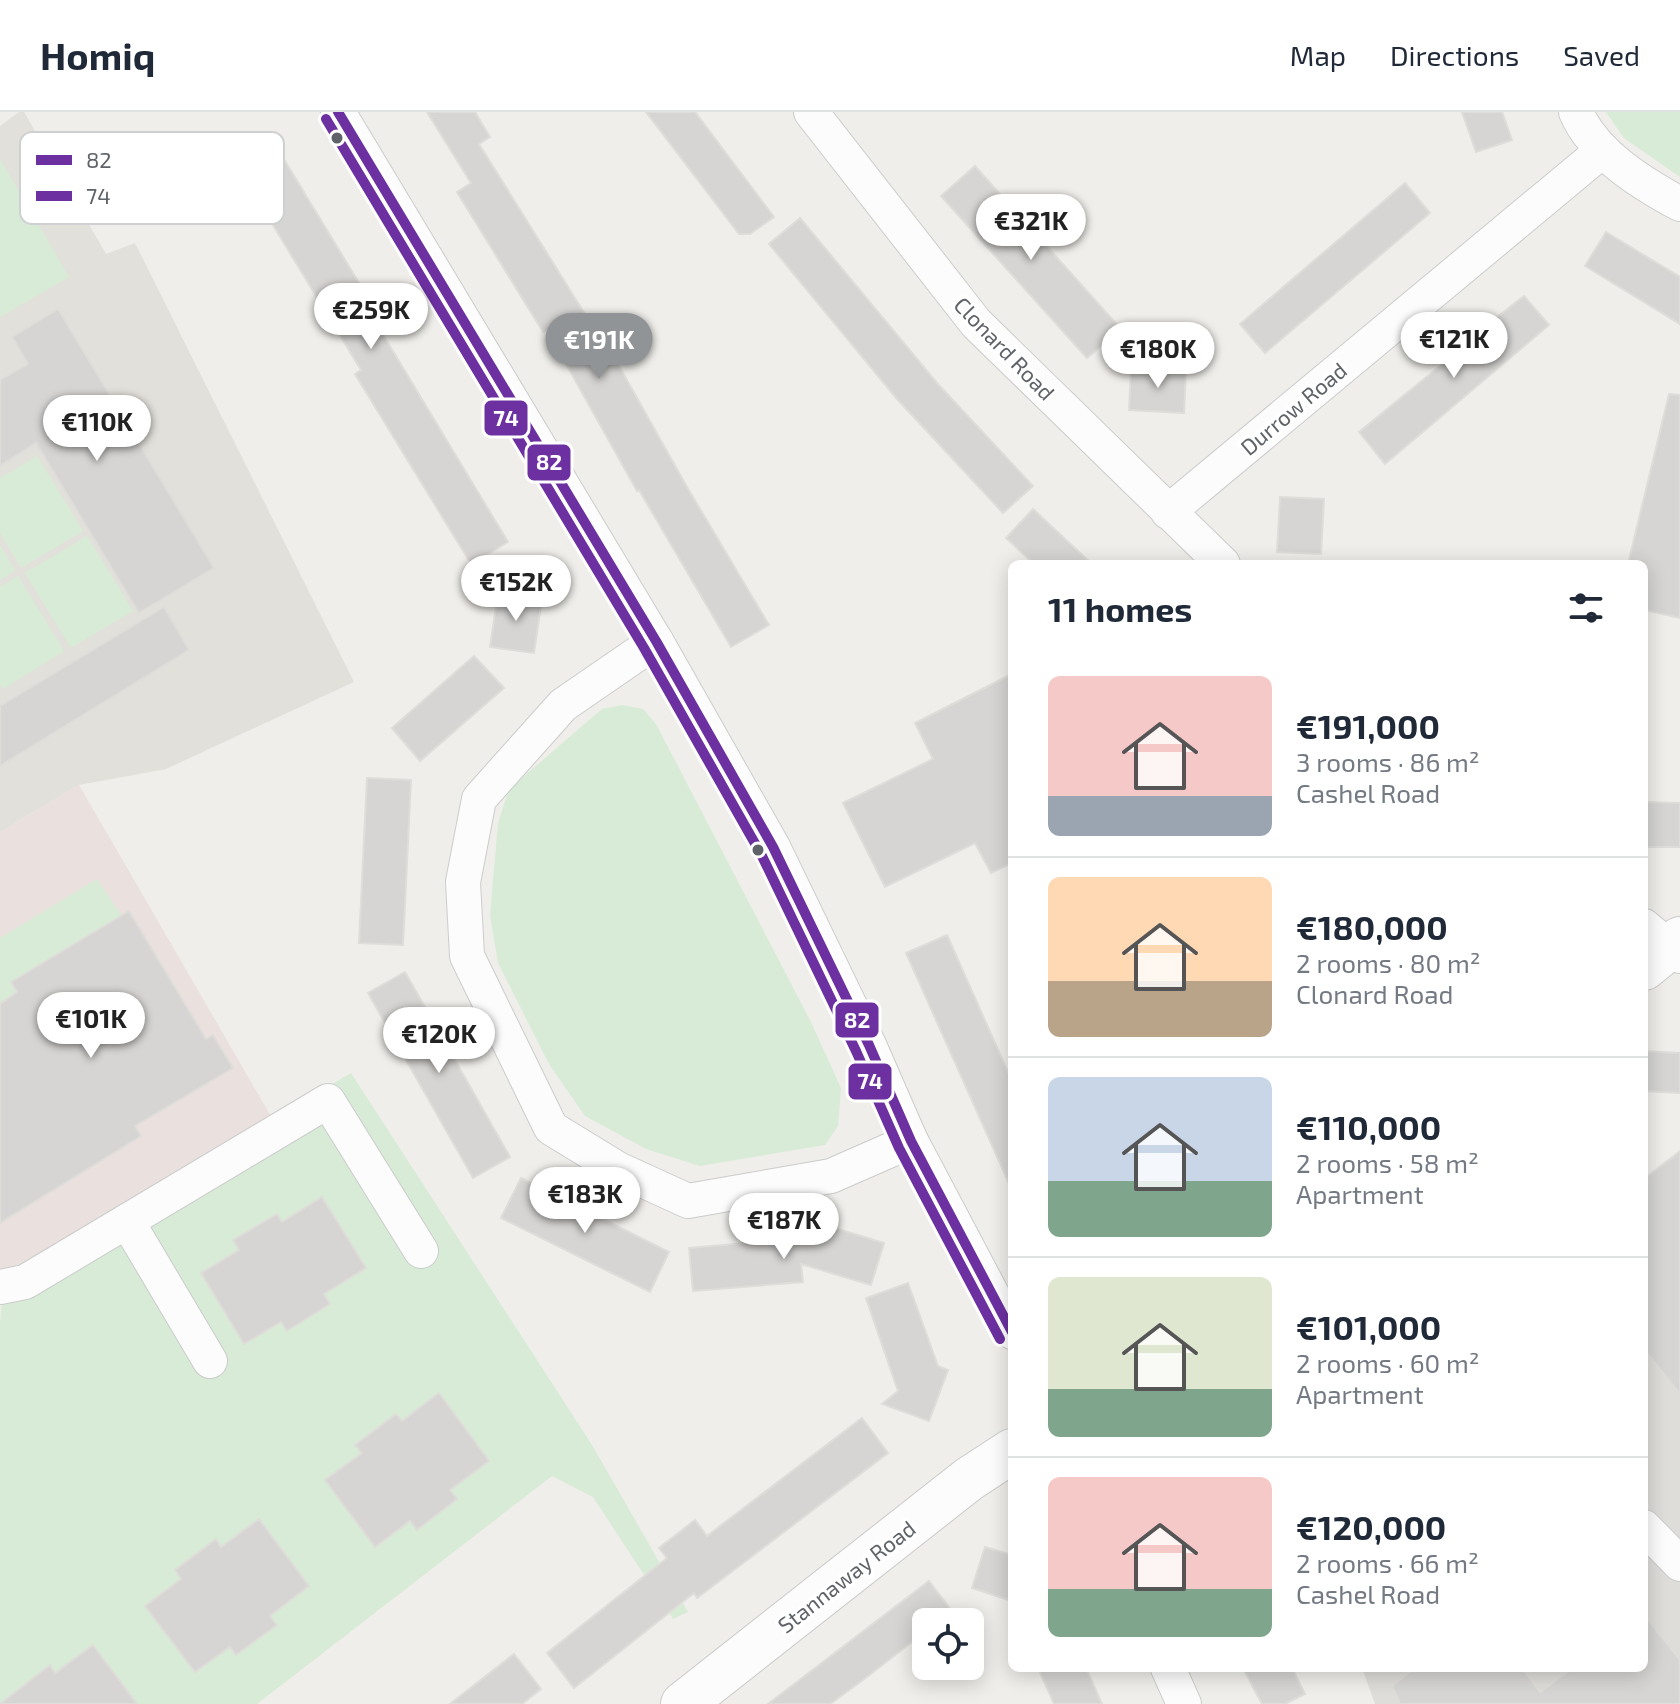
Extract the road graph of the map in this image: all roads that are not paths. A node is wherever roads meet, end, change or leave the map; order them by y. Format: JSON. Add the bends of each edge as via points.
{"nodes":[{"id":1,"x":338,"y":112,"type":"edge"},
{"id":2,"x":811,"y":112,"type":"edge"},
{"id":3,"x":1576,"y":112,"type":"edge"},
{"id":4,"x":1602,"y":151,"type":"junction"},
{"id":5,"x":1680,"y":204,"type":"edge"},
{"id":6,"x":1168,"y":512,"type":"junction"},
{"id":7,"x":1219,"y":560,"type":"edge"},
{"id":8,"x":656,"y":641,"type":"junction"},
{"id":9,"x":911,"y":1141,"type":"junction"},
{"id":10,"x":127,"y":1221,"type":"junction"},
{"id":11,"x":421,"y":1251,"type":"dead end"},
{"id":12,"x":0,"y":1287,"type":"edge"},
{"id":13,"x":1008,"y":1320,"type":"edge"},
{"id":14,"x":210,"y":1361,"type":"dead end"},
{"id":15,"x":1003,"y":1465,"type":"edge"},
{"id":16,"x":1648,"y":1531,"type":"edge"},
{"id":17,"x":1680,"y":1564,"type":"edge"},
{"id":18,"x":1170,"y":1672,"type":"edge"},
{"id":19,"x":683,"y":1704,"type":"edge"},
{"id":20,"x":1184,"y":1704,"type":"edge"}],
"edges":[{"from":1,"to":8,"type":"street"},
{"from":2,"to":6,"type":"street","name":"Clonard Road","via":[[976,323]]},
{"from":3,"to":4,"type":"street"},
{"from":4,"to":5,"type":"street"},
{"from":4,"to":6,"type":"street","name":"Durrow Road"},
{"from":6,"to":7,"type":"street","name":"Clonard Road"},
{"from":8,"to":9,"type":"street","via":[[773,847]]},
{"from":8,"to":9,"type":"street","via":[[563,705],[479,799],[463,882],[467,956],[551,1128],[618,1169],[688,1201],[831,1176]]},
{"from":9,"to":13,"type":"street"},
{"from":10,"to":11,"type":"street","via":[[328,1101]]},
{"from":10,"to":12,"type":"street","via":[[25,1282]]},
{"from":10,"to":14,"type":"street"},
{"from":15,"to":19,"type":"street","name":"Stannaway Road","via":[[969,1479]]},
{"from":16,"to":17,"type":"street"},
{"from":18,"to":20,"type":"street"}]}
